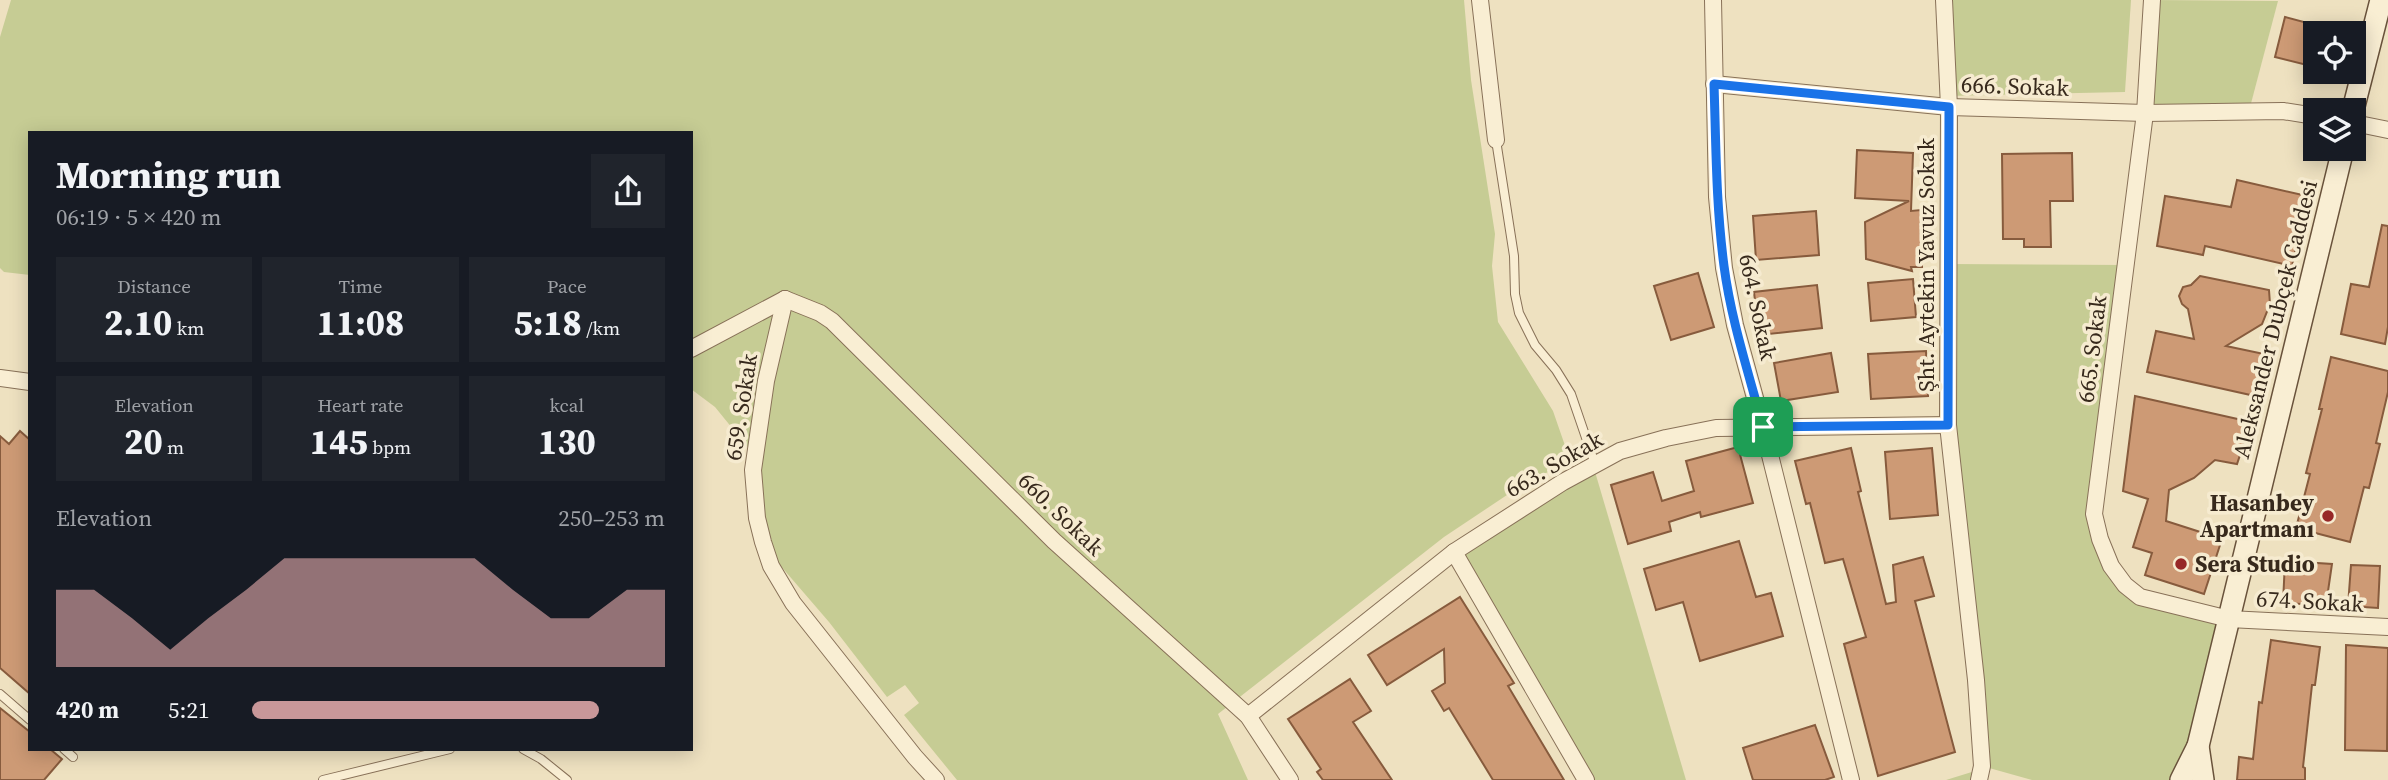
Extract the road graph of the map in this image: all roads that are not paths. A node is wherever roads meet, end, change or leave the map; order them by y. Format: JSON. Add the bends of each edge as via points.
{"nodes":[{"id":1,"x":1480,"y":0,"type":"edge"},
{"id":2,"x":1713,"y":0,"type":"edge"},
{"id":3,"x":1944,"y":0,"type":"edge"},
{"id":4,"x":2152,"y":0,"type":"edge"},
{"id":5,"x":2381,"y":0,"type":"edge"},
{"id":6,"x":1714,"y":84,"type":"junction"},
{"id":7,"x":2356,"y":98,"type":"edge"},
{"id":8,"x":1949,"y":107,"type":"junction"},
{"id":9,"x":2145,"y":113,"type":"junction"},
{"id":10,"x":2303,"y":114,"type":"edge"},
{"id":11,"x":2366,"y":125,"type":"edge"},
{"id":12,"x":2388,"y":130,"type":"edge"},
{"id":13,"x":1496,"y":140,"type":"joint"},
{"id":14,"x":2340,"y":161,"type":"edge"},
{"id":15,"x":785,"y":299,"type":"junction"},
{"id":16,"x":693,"y":348,"type":"edge"},
{"id":17,"x":0,"y":378,"type":"edge"},
{"id":18,"x":28,"y":382,"type":"edge"},
{"id":19,"x":1948,"y":425,"type":"junction"},
{"id":20,"x":1763,"y":427,"type":"junction"},
{"id":21,"x":1595,"y":464,"type":"junction"},
{"id":22,"x":1454,"y":552,"type":"junction"},
{"id":23,"x":2229,"y":619,"type":"junction"},
{"id":24,"x":2388,"y":627,"type":"edge"},
{"id":25,"x":0,"y":694,"type":"edge"},
{"id":26,"x":1248,"y":716,"type":"junction"},
{"id":27,"x":28,"y":718,"type":"edge"},
{"id":28,"x":2199,"y":746,"type":"junction"},
{"id":29,"x":66,"y":751,"type":"edge"},
{"id":30,"x":442,"y":751,"type":"edge"},
{"id":31,"x":526,"y":751,"type":"edge"},
{"id":32,"x":72,"y":757,"type":"dead end"},
{"id":33,"x":323,"y":780,"type":"edge"},
{"id":34,"x":566,"y":780,"type":"edge"},
{"id":35,"x":936,"y":780,"type":"edge"},
{"id":36,"x":1290,"y":780,"type":"edge"},
{"id":37,"x":1586,"y":780,"type":"edge"},
{"id":38,"x":1851,"y":780,"type":"edge"},
{"id":39,"x":1979,"y":780,"type":"edge"},
{"id":40,"x":2181,"y":780,"type":"edge"},
{"id":41,"x":2203,"y":780,"type":"edge"}],
"edges":[{"from":1,"to":13,"type":"street"},
{"from":2,"to":6,"type":"street","name":"664. Sokak"},
{"from":3,"to":8,"type":"street","name":"Şht. Aytekin Yavuz Sokak"},
{"from":4,"to":9,"type":"street","name":"665. Sokak"},
{"from":5,"to":7,"type":"main road"},
{"from":6,"to":8,"type":"street","name":"666. Sokak"},
{"from":6,"to":20,"type":"street","name":"664. Sokak","via":[[1724,268]]},
{"from":8,"to":9,"type":"street","name":"666. Sokak"},
{"from":8,"to":19,"type":"street","name":"Şht. Aytekin Yavuz Sokak"},
{"from":9,"to":10,"type":"street","name":"666. Sokak"},
{"from":9,"to":23,"type":"street","name":"665. Sokak","via":[[2094,514],[2111,566],[2140,597]]},
{"from":11,"to":12,"type":"street"},
{"from":13,"to":21,"type":"lane","via":[[1519,313],[1535,345],[1571,394]]},
{"from":14,"to":23,"type":"main road","name":"Aleksander Dubçek Caddesi"},
{"from":15,"to":16,"type":"street","name":"659. Sokak"},
{"from":15,"to":26,"type":"street","name":"660. Sokak","via":[[832,321],[1054,541]]},
{"from":15,"to":35,"type":"street","name":"659. Sokak","via":[[753,470],[763,542],[793,603]]},
{"from":17,"to":18,"type":"street"},
{"from":19,"to":20,"type":"street","name":"663. Sokak"},
{"from":19,"to":39,"type":"street","name":"Şht. Aytekin Yavuz Sokak","via":[[1976,680]]},
{"from":20,"to":21,"type":"street","name":"663. Sokak","via":[[1716,428],[1666,438]]},
{"from":20,"to":38,"type":"street","name":"664. Sokak"},
{"from":21,"to":22,"type":"street","name":"663. Sokak"},
{"from":22,"to":26,"type":"street","name":"663. Sokak"},
{"from":22,"to":37,"type":"street"},
{"from":23,"to":24,"type":"street","name":"674. Sokak"},
{"from":23,"to":28,"type":"main road","name":"Aleksander Dubçek Caddesi"},
{"from":25,"to":27,"type":"lane"},
{"from":26,"to":36,"type":"street","name":"660. Sokak"},
{"from":28,"to":40,"type":"main road"},
{"from":28,"to":41,"type":"main road"},
{"from":29,"to":32,"type":"lane"},
{"from":30,"to":33,"type":"lane"},
{"from":31,"to":34,"type":"lane"}]}
